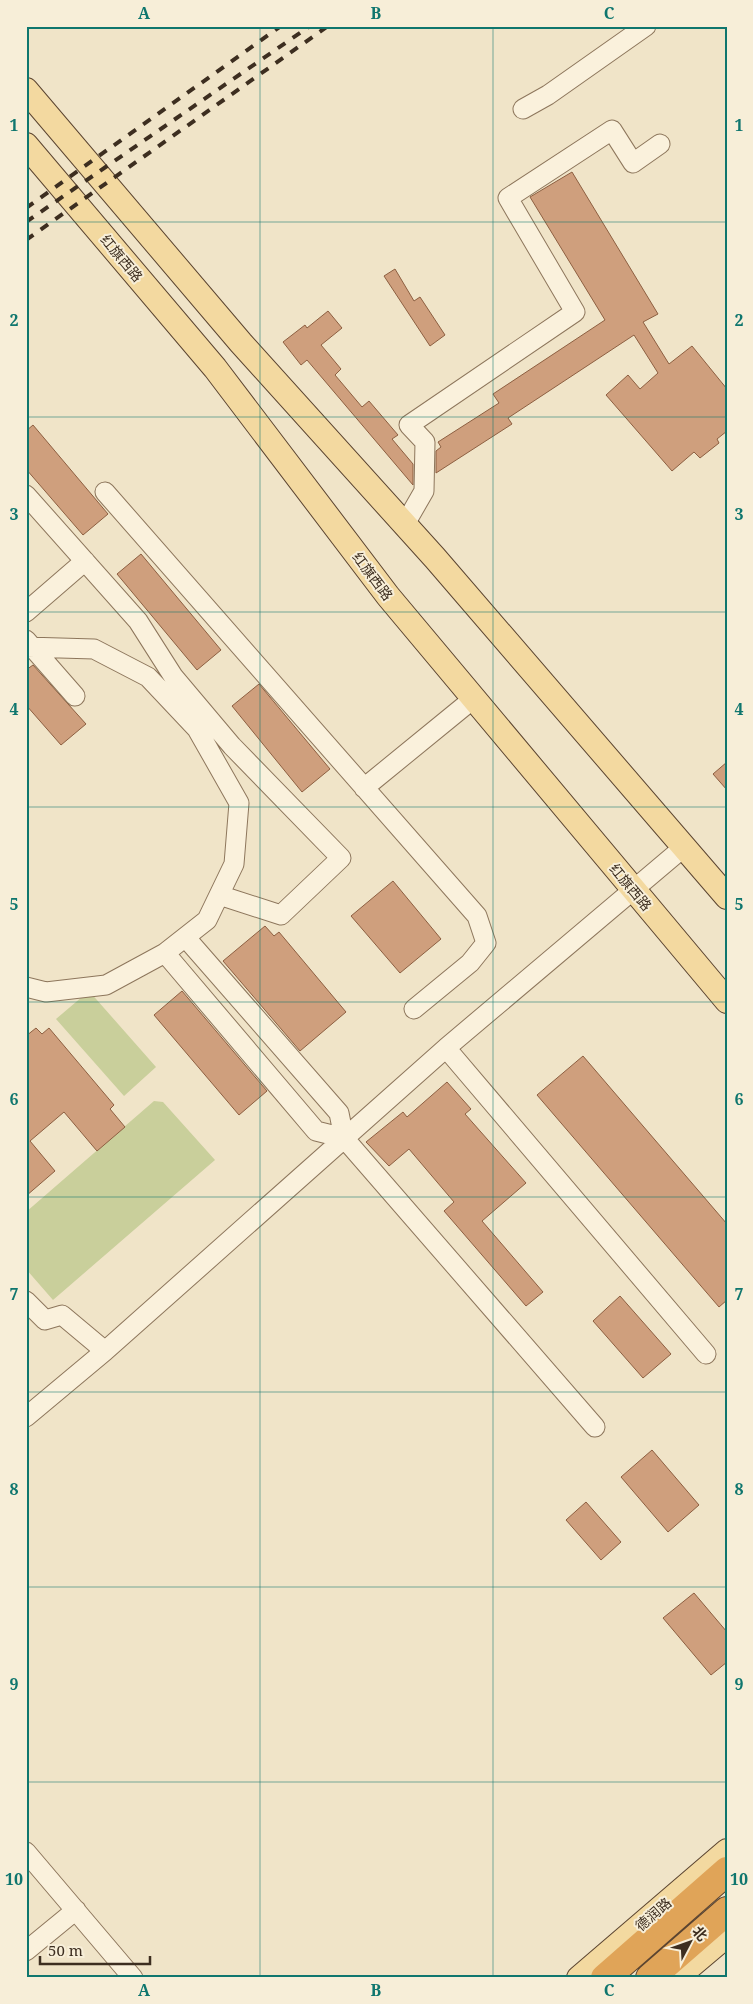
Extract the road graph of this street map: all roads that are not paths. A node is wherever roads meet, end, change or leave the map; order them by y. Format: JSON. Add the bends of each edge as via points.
{"nodes":[{"id":1,"x":646,"y":26,"type":"edge"},
{"id":2,"x":26,"y":90,"type":"edge"},
{"id":3,"x":523,"y":109,"type":"dead end"},
{"id":4,"x":660,"y":144,"type":"dead end"},
{"id":5,"x":26,"y":145,"type":"edge"},
{"id":6,"x":104,"y":492,"type":"dead end"},
{"id":7,"x":26,"y":495,"type":"edge"},
{"id":8,"x":405,"y":524,"type":"junction"},
{"id":9,"x":85,"y":561,"type":"junction"},
{"id":10,"x":26,"y":612,"type":"edge"},
{"id":11,"x":28,"y":644,"type":"edge"},
{"id":12,"x":75,"y":696,"type":"dead end"},
{"id":13,"x":473,"y":699,"type":"junction"},
{"id":14,"x":203,"y":723,"type":"junction"},
{"id":15,"x":364,"y":788,"type":"junction"},
{"id":16,"x":684,"y":848,"type":"junction"},
{"id":17,"x":634,"y":891,"type":"junction"},
{"id":18,"x":219,"y":895,"type":"junction"},
{"id":19,"x":727,"y":897,"type":"edge"},
{"id":20,"x":186,"y":938,"type":"junction"},
{"id":21,"x":165,"y":953,"type":"junction"},
{"id":22,"x":26,"y":987,"type":"edge"},
{"id":23,"x":727,"y":1001,"type":"edge"},
{"id":24,"x":414,"y":1009,"type":"dead end"},
{"id":25,"x":446,"y":1048,"type":"junction"},
{"id":26,"x":344,"y":1138,"type":"junction"},
{"id":27,"x":26,"y":1301,"type":"edge"},
{"id":28,"x":105,"y":1350,"type":"junction"},
{"id":29,"x":706,"y":1354,"type":"dead end"},
{"id":30,"x":26,"y":1417,"type":"edge"},
{"id":31,"x":595,"y":1427,"type":"dead end"},
{"id":32,"x":727,"y":1850,"type":"edge"},
{"id":33,"x":26,"y":1852,"type":"edge"},
{"id":34,"x":727,"y":1871,"type":"edge"},
{"id":35,"x":76,"y":1910,"type":"junction"},
{"id":36,"x":727,"y":1911,"type":"edge"},
{"id":37,"x":727,"y":1935,"type":"edge"},
{"id":38,"x":26,"y":1951,"type":"edge"},
{"id":39,"x":133,"y":1978,"type":"edge"},
{"id":40,"x":579,"y":1978,"type":"edge"},
{"id":41,"x":605,"y":1978,"type":"edge"},
{"id":42,"x":650,"y":1978,"type":"edge"},
{"id":43,"x":676,"y":1978,"type":"edge"}],
"edges":[{"from":1,"to":3,"type":"street"},
{"from":2,"to":8,"type":"main road","via":[[241,343]]},
{"from":4,"to":8,"type":"street","via":[[633,163],[612,130],[508,198],[575,312],[409,425],[424,442],[424,491]]},
{"from":5,"to":13,"type":"main road","name":"红旗西路","via":[[215,368],[388,596]]},
{"from":6,"to":15,"type":"street"},
{"from":7,"to":9,"type":"street"},
{"from":8,"to":16,"type":"main road"},
{"from":9,"to":10,"type":"street"},
{"from":9,"to":14,"type":"street","via":[[138,620]]},
{"from":11,"to":12,"type":"street"},
{"from":11,"to":14,"type":"street","via":[[94,648],[148,677]]},
{"from":13,"to":15,"type":"street"},
{"from":13,"to":17,"type":"main road","name":"红旗西路"},
{"from":14,"to":18,"type":"street","via":[[239,803],[234,864]]},
{"from":14,"to":18,"type":"street","via":[[232,746],[341,858],[281,915]]},
{"from":15,"to":24,"type":"street","via":[[476,916],[486,943],[470,963]]},
{"from":16,"to":17,"type":"street"},
{"from":16,"to":19,"type":"main road"},
{"from":17,"to":23,"type":"main road","name":"红旗西路"},
{"from":17,"to":25,"type":"street"},
{"from":18,"to":20,"type":"street","via":[[207,920]]},
{"from":20,"to":21,"type":"street"},
{"from":20,"to":26,"type":"street","via":[[339,1113]]},
{"from":21,"to":22,"type":"street","via":[[106,985],[46,992]]},
{"from":21,"to":26,"type":"street","via":[[316,1132]]},
{"from":25,"to":26,"type":"street"},
{"from":25,"to":29,"type":"street"},
{"from":26,"to":28,"type":"street"},
{"from":26,"to":31,"type":"street"},
{"from":27,"to":28,"type":"street","via":[[45,1320],[62,1316]]},
{"from":28,"to":30,"type":"street"},
{"from":32,"to":40,"type":"main road","name":"德润路"},
{"from":33,"to":35,"type":"street"},
{"from":34,"to":41,"type":"highway"},
{"from":35,"to":38,"type":"street"},
{"from":35,"to":39,"type":"street"},
{"from":36,"to":42,"type":"highway"},
{"from":37,"to":43,"type":"main road"}]}
